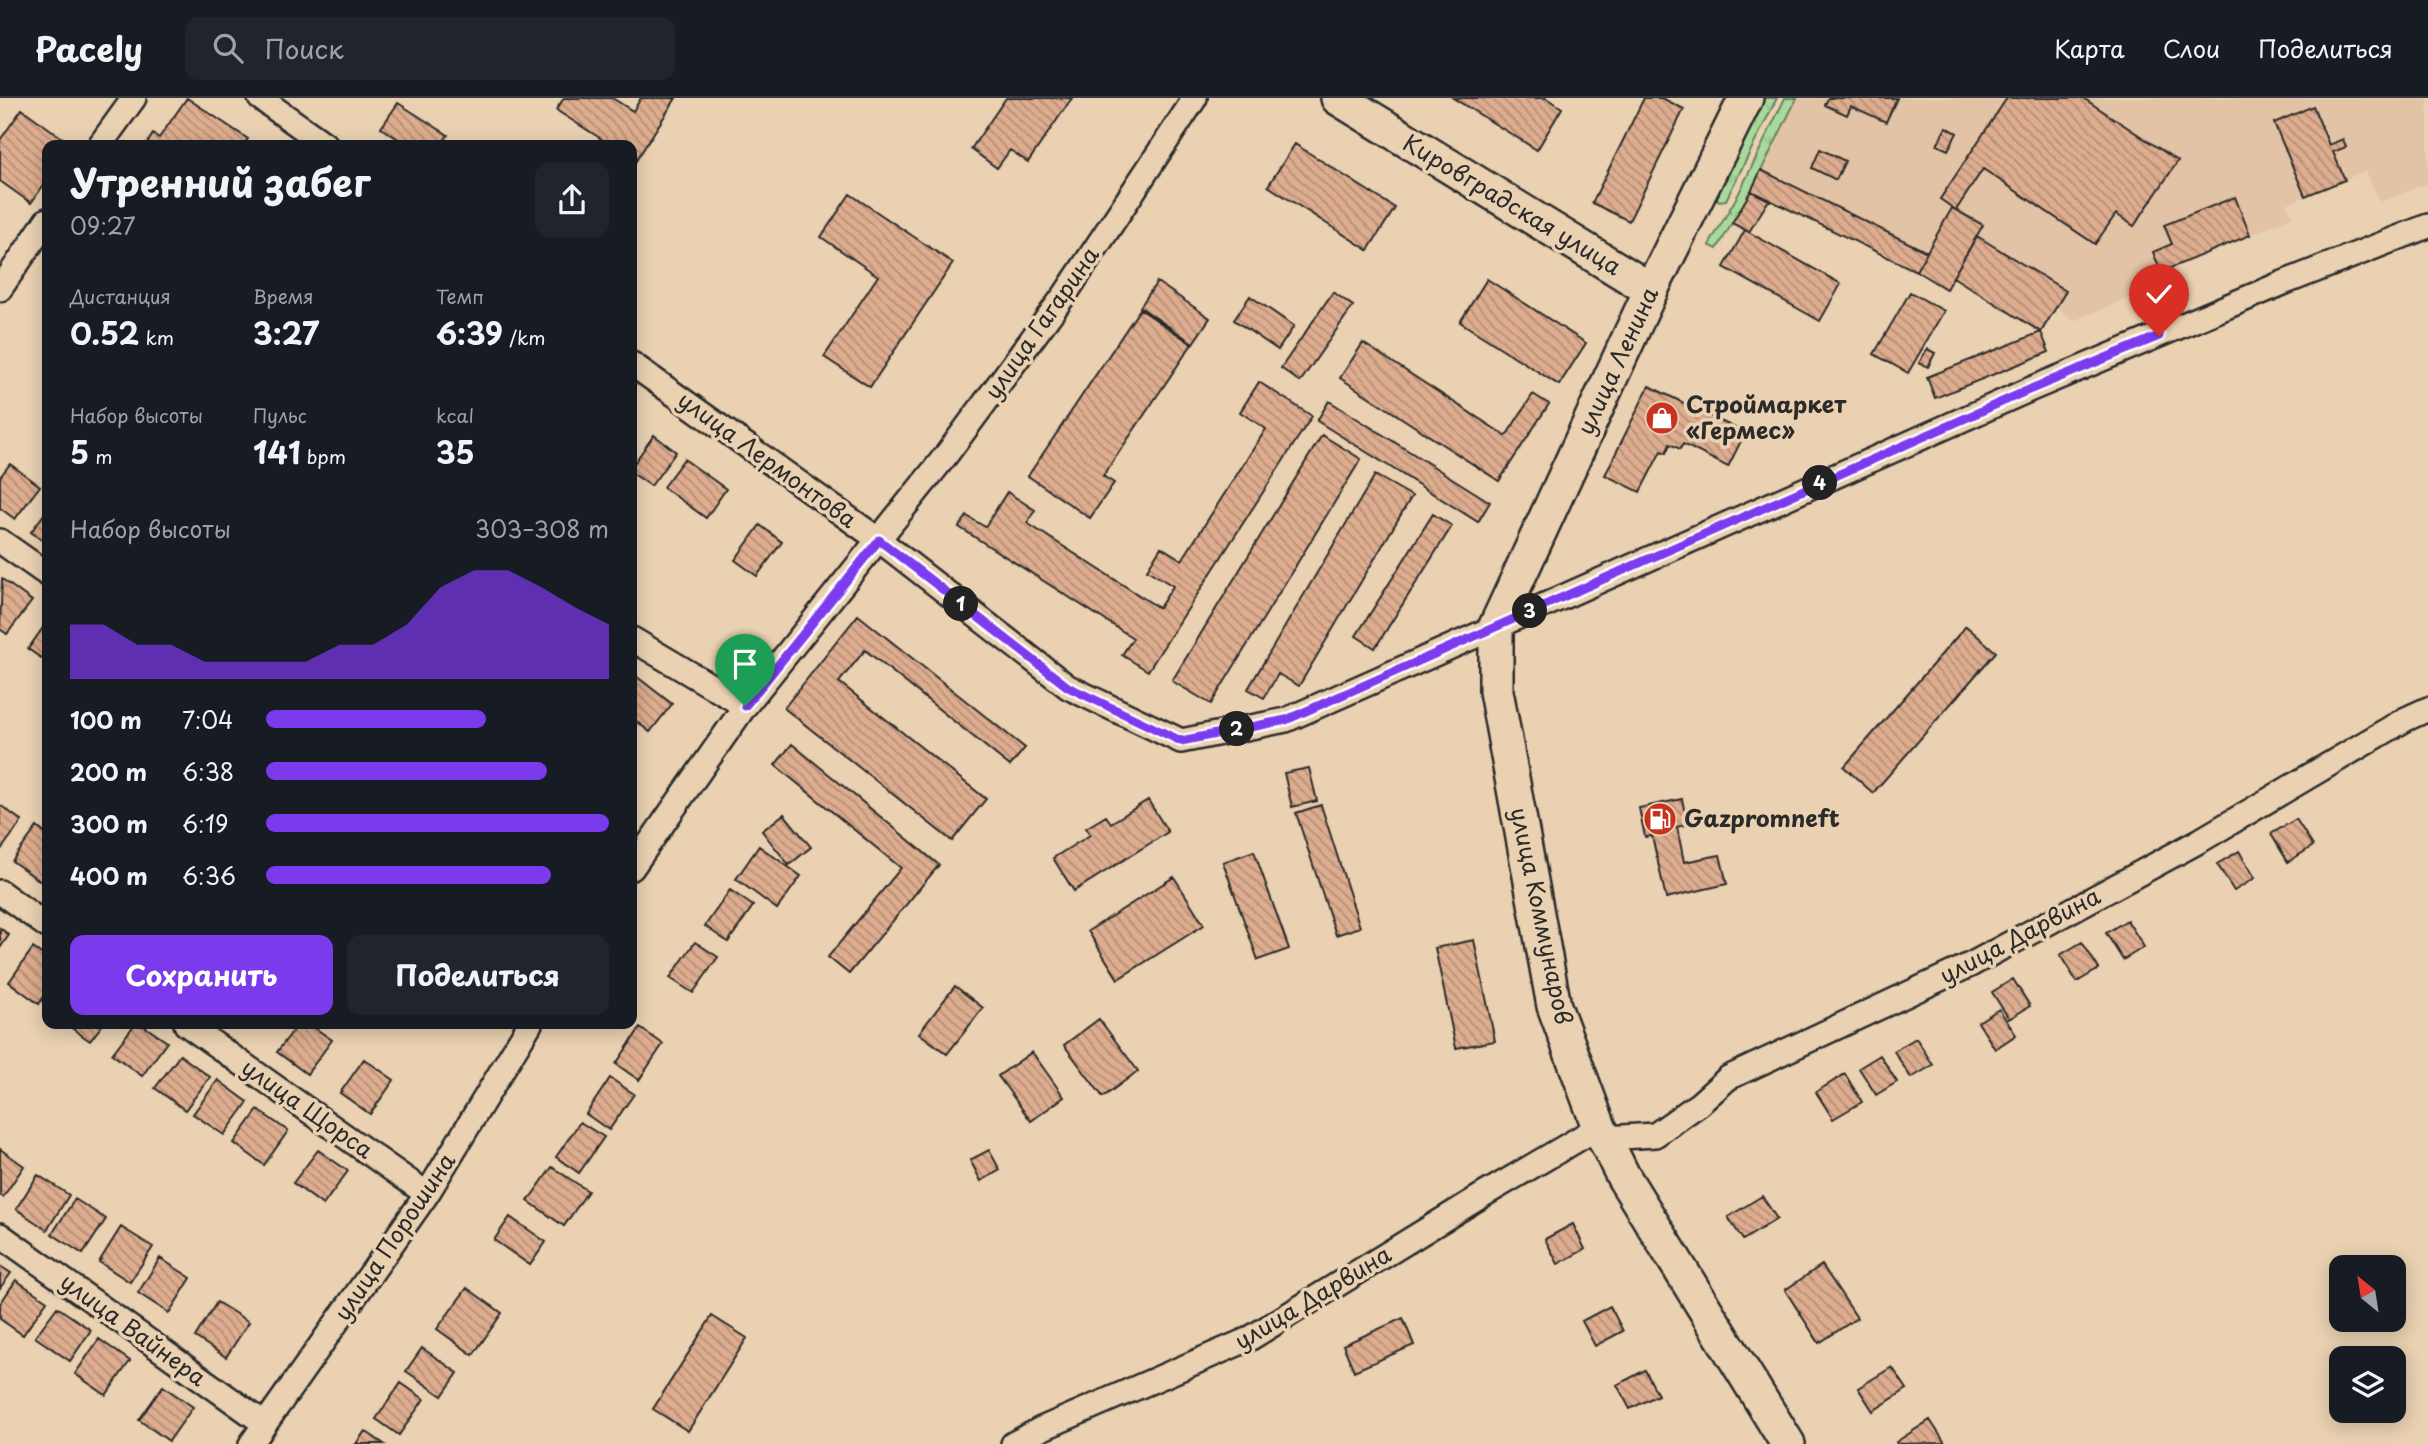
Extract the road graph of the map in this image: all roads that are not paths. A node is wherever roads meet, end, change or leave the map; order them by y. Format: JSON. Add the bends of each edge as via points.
{"nodes":[{"id":1,"x":134,"y":98,"type":"edge"},
{"id":2,"x":260,"y":98,"type":"edge"},
{"id":3,"x":1195,"y":98,"type":"edge"},
{"id":4,"x":1338,"y":98,"type":"edge"},
{"id":5,"x":1746,"y":98,"type":"edge"},
{"id":6,"x":104,"y":140,"type":"edge"},
{"id":7,"x":319,"y":140,"type":"edge"},
{"id":8,"x":2428,"y":226,"type":"edge"},
{"id":9,"x":42,"y":227,"type":"edge"},
{"id":10,"x":0,"y":289,"type":"edge"},
{"id":11,"x":1651,"y":290,"type":"junction"},
{"id":12,"x":637,"y":368,"type":"edge"},
{"id":13,"x":879,"y":540,"type":"junction"},
{"id":14,"x":0,"y":541,"type":"edge"},
{"id":15,"x":42,"y":570,"type":"edge"},
{"id":16,"x":1496,"y":626,"type":"junction"},
{"id":17,"x":637,"y":642,"type":"edge"},
{"id":18,"x":745,"y":706,"type":"junction"},
{"id":19,"x":2428,"y":709,"type":"edge"},
{"id":20,"x":637,"y":861,"type":"edge"},
{"id":21,"x":0,"y":892,"type":"edge"},
{"id":22,"x":42,"y":922,"type":"edge"},
{"id":23,"x":193,"y":1029,"type":"edge"},
{"id":24,"x":527,"y":1029,"type":"edge"},
{"id":25,"x":1602,"y":1132,"type":"junction"},
{"id":26,"x":427,"y":1194,"type":"junction"},
{"id":27,"x":0,"y":1235,"type":"edge"},
{"id":28,"x":265,"y":1424,"type":"junction"},
{"id":29,"x":251,"y":1444,"type":"edge"},
{"id":30,"x":1013,"y":1444,"type":"edge"},
{"id":31,"x":1788,"y":1444,"type":"edge"}],
"edges":[{"from":1,"to":6,"type":"street"},
{"from":2,"to":7,"type":"street"},
{"from":3,"to":13,"type":"street","name":"улица Гагарина","via":[[1066,293]]},
{"from":4,"to":11,"type":"main road","name":"Кировградская улица"},
{"from":5,"to":11,"type":"main road","name":"улица Ленина"},
{"from":8,"to":16,"type":"street","via":[[2031,389]]},
{"from":9,"to":10,"type":"street"},
{"from":11,"to":16,"type":"main road","name":"улица Ленина"},
{"from":12,"to":13,"type":"street","name":"улица Лермонтова"},
{"from":13,"to":16,"type":"street","name":"улица Лермонтова","via":[[1068,687],[1181,741],[1286,720]]},
{"from":13,"to":18,"type":"street"},
{"from":14,"to":15,"type":"street"},
{"from":16,"to":25,"type":"main road","name":"улица Коммунаров","via":[[1496,691],[1554,1006]]},
{"from":17,"to":18,"type":"street"},
{"from":18,"to":20,"type":"street"},
{"from":19,"to":25,"type":"street","name":"улица Дарвина","via":[[2201,840],[1972,964],[1728,1078],[1655,1135]]},
{"from":21,"to":22,"type":"street"},
{"from":23,"to":26,"type":"street","name":"улица Щорса"},
{"from":24,"to":26,"type":"street","name":"улица Порошина"},
{"from":25,"to":30,"type":"street","name":"улица Дарвина","via":[[1249,1339]]},
{"from":25,"to":31,"type":"main road","name":"улица Коммунаров","via":[[1623,1176]]},
{"from":26,"to":28,"type":"street","name":"улица Порошина"},
{"from":27,"to":28,"type":"street","name":"улица Вайнера"},
{"from":28,"to":29,"type":"street","name":"улица Порошина"}]}
